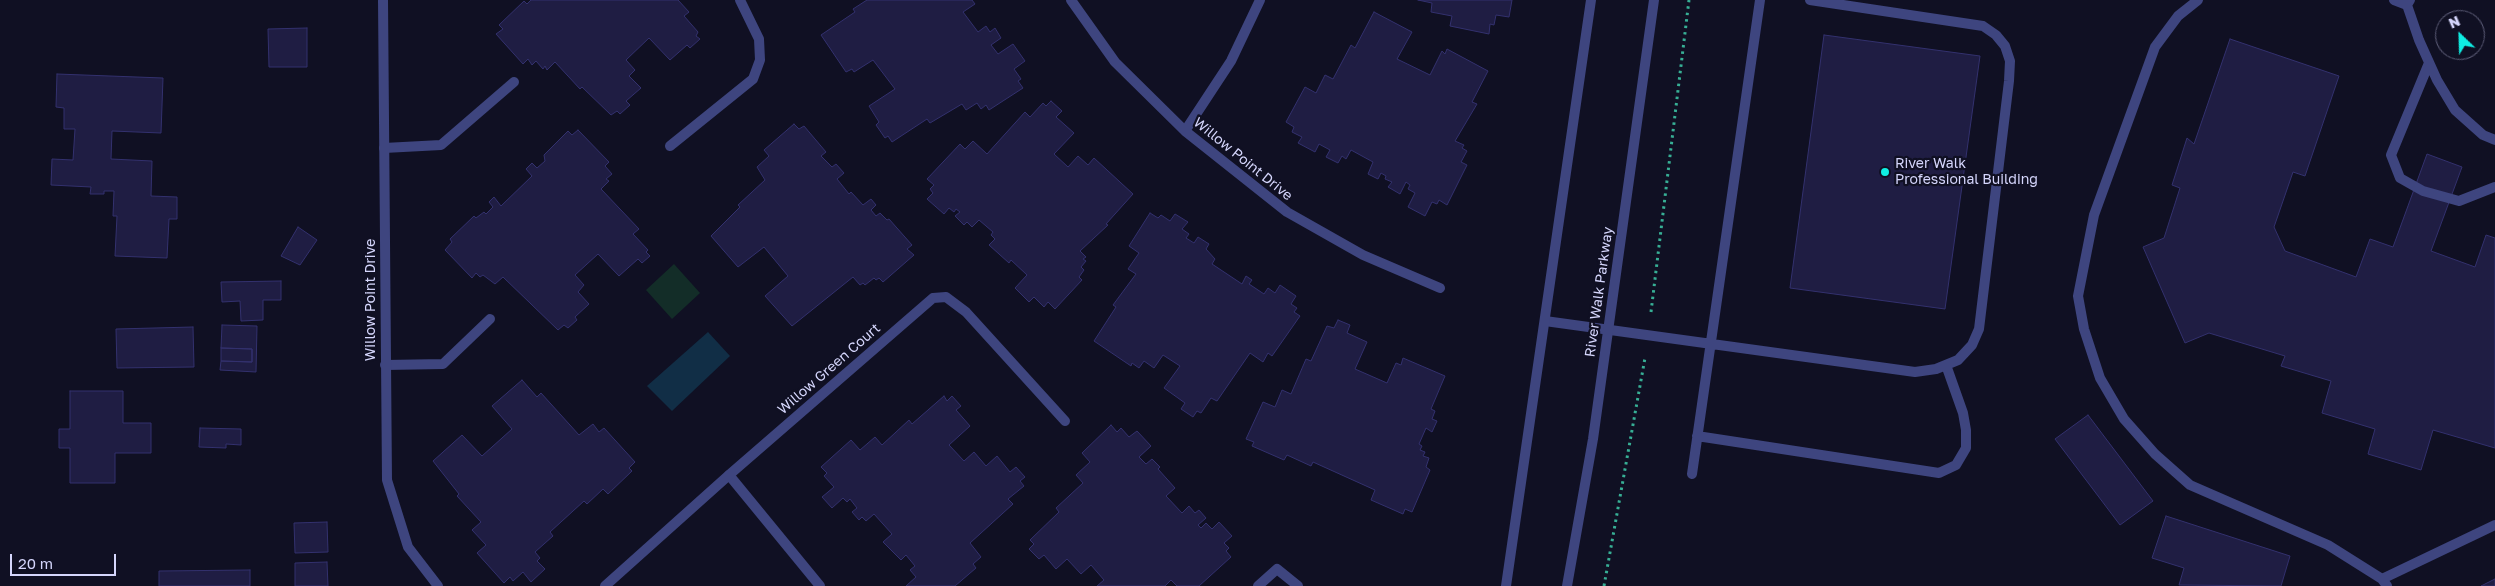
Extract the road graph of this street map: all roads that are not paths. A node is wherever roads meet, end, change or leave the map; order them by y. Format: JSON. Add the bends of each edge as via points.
{"nodes":[{"id":1,"x":383,"y":0,"type":"edge"},
{"id":2,"x":740,"y":0,"type":"edge"},
{"id":3,"x":1071,"y":0,"type":"edge"},
{"id":4,"x":1260,"y":0,"type":"edge"},
{"id":5,"x":1591,"y":0,"type":"edge"},
{"id":6,"x":1654,"y":0,"type":"edge"},
{"id":7,"x":1760,"y":0,"type":"edge"},
{"id":8,"x":1810,"y":0,"type":"edge"},
{"id":9,"x":2198,"y":0,"type":"edge"},
{"id":10,"x":2394,"y":0,"type":"edge"},
{"id":11,"x":2408,"y":2,"type":"edge"},
{"id":12,"x":2429,"y":63,"type":"junction"},
{"id":13,"x":514,"y":82,"type":"dead end"},
{"id":14,"x":1185,"y":131,"type":"junction"},
{"id":15,"x":2495,"y":140,"type":"edge"},
{"id":16,"x":670,"y":146,"type":"dead end"},
{"id":17,"x":384,"y":148,"type":"junction"},
{"id":18,"x":2495,"y":187,"type":"edge"},
{"id":19,"x":1440,"y":288,"type":"dead end"},
{"id":20,"x":490,"y":319,"type":"dead end"},
{"id":21,"x":1545,"y":321,"type":"junction"},
{"id":22,"x":1608,"y":330,"type":"junction"},
{"id":23,"x":1709,"y":343,"type":"junction"},
{"id":24,"x":386,"y":364,"type":"junction"},
{"id":25,"x":1946,"y":365,"type":"junction"},
{"id":26,"x":1065,"y":422,"type":"dead end"},
{"id":27,"x":1697,"y":436,"type":"junction"},
{"id":28,"x":1692,"y":474,"type":"dead end"},
{"id":29,"x":728,"y":475,"type":"junction"},
{"id":30,"x":2495,"y":525,"type":"edge"},
{"id":31,"x":2385,"y":582,"type":"edge"},
{"id":32,"x":438,"y":586,"type":"edge"},
{"id":33,"x":605,"y":586,"type":"edge"},
{"id":34,"x":820,"y":586,"type":"edge"},
{"id":35,"x":1258,"y":586,"type":"edge"},
{"id":36,"x":1298,"y":586,"type":"edge"},
{"id":37,"x":1506,"y":586,"type":"edge"},
{"id":38,"x":1567,"y":586,"type":"edge"}],
"edges":[{"from":1,"to":17,"type":"street","name":"Willow Point Drive"},
{"from":2,"to":16,"type":"street","via":[[759,40],[760,60],[753,79]]},
{"from":3,"to":14,"type":"street","name":"Willow Point Drive","via":[[1114,62]]},
{"from":4,"to":14,"type":"street","via":[[1231,62]]},
{"from":5,"to":21,"type":"street"},
{"from":6,"to":22,"type":"street","name":"River Walk Parkway"},
{"from":7,"to":23,"type":"street"},
{"from":8,"to":25,"type":"street","via":[[1983,26],[2005,46],[2010,61],[2009,82],[1979,329],[1972,345],[1958,360]]},
{"from":9,"to":31,"type":"street","via":[[2178,16],[2155,47],[2094,215],[2078,296],[2084,329],[2100,378],[2124,419],[2154,454],[2190,485],[2328,545]]},
{"from":10,"to":11,"type":"street"},
{"from":11,"to":12,"type":"street"},
{"from":12,"to":15,"type":"street","via":[[2456,110],[2483,135]]},
{"from":12,"to":18,"type":"street","via":[[2392,155],[2400,178],[2423,191],[2459,201]]},
{"from":13,"to":17,"type":"street","via":[[441,145]]},
{"from":14,"to":19,"type":"street","name":"Willow Point Drive","via":[[1287,212],[1363,255]]},
{"from":17,"to":24,"type":"street","name":"Willow Point Drive"},
{"from":20,"to":24,"type":"street","via":[[443,364]]},
{"from":21,"to":22,"type":"street"},
{"from":21,"to":37,"type":"street"},
{"from":22,"to":23,"type":"street"},
{"from":22,"to":38,"type":"street","name":"River Walk Parkway"},
{"from":23,"to":25,"type":"street","via":[[1915,372]]},
{"from":23,"to":27,"type":"street"},
{"from":24,"to":32,"type":"street","name":"Willow Point Drive","via":[[387,480],[408,547]]},
{"from":25,"to":27,"type":"street","via":[[1963,413],[1966,448],[1956,465],[1939,473]]},
{"from":26,"to":29,"type":"street","name":"Willow Green Court","via":[[966,312],[946,297],[933,298]]},
{"from":27,"to":28,"type":"street"},
{"from":29,"to":33,"type":"street","name":"Willow Green Court"},
{"from":29,"to":34,"type":"street"},
{"from":30,"to":31,"type":"street"},
{"from":35,"to":36,"type":"street","via":[[1277,569]]}]}
